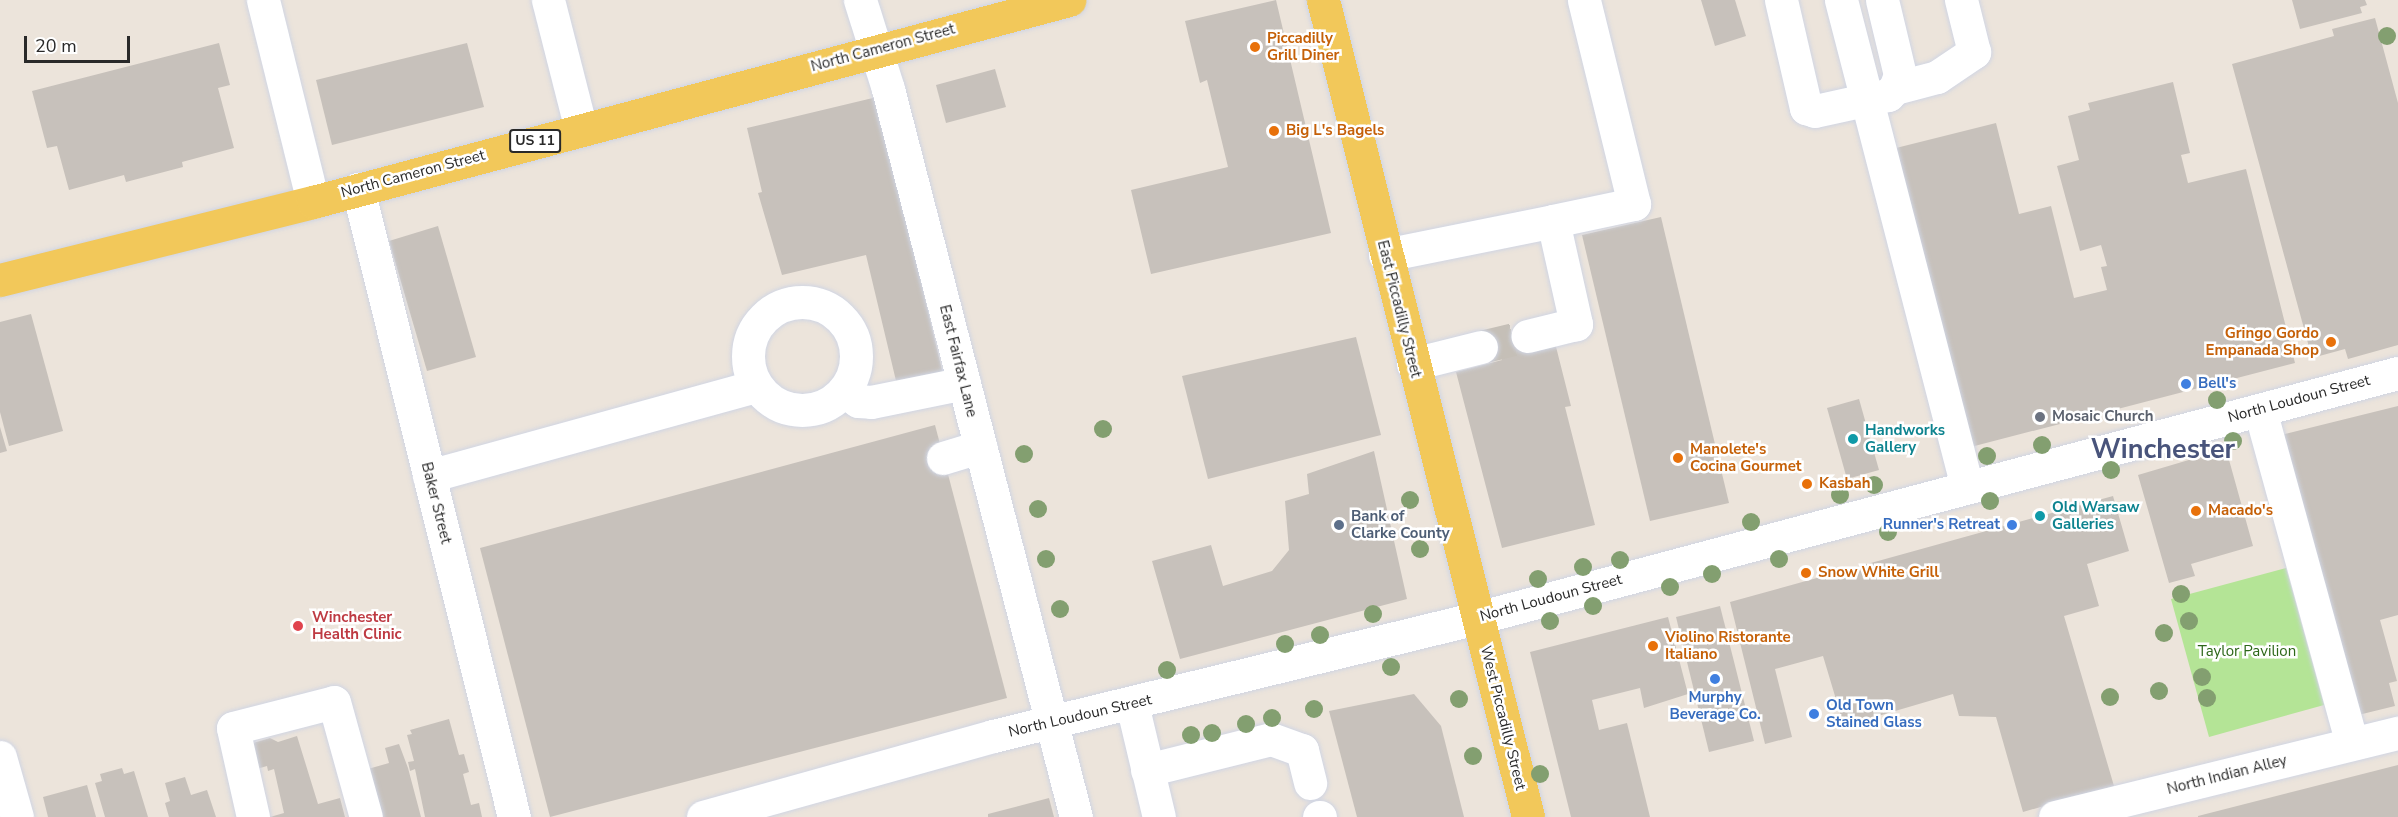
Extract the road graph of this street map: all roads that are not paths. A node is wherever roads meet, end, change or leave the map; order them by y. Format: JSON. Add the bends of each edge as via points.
{"nodes":[{"id":1,"x":263,"y":0,"type":"edge"},
{"id":2,"x":548,"y":0,"type":"edge"},
{"id":3,"x":860,"y":0,"type":"edge"},
{"id":4,"x":1069,"y":0,"type":"edge"},
{"id":5,"x":1323,"y":0,"type":"edge"},
{"id":6,"x":1584,"y":0,"type":"edge"},
{"id":7,"x":1781,"y":0,"type":"edge"},
{"id":8,"x":1841,"y":0,"type":"edge"},
{"id":9,"x":1882,"y":0,"type":"edge"},
{"id":10,"x":1961,"y":0,"type":"edge"},
{"id":11,"x":877,"y":49,"type":"junction"},
{"id":12,"x":1881,"y":94,"type":"junction"},
{"id":13,"x":582,"y":129,"type":"junction"},
{"id":14,"x":358,"y":189,"type":"junction"},
{"id":15,"x":313,"y":202,"type":"junction"},
{"id":16,"x":1553,"y":220,"type":"junction"},
{"id":17,"x":1386,"y":255,"type":"junction"},
{"id":18,"x":0,"y":280,"type":"edge"},
{"id":19,"x":1527,"y":336,"type":"tunnel mouth"},
{"id":20,"x":1481,"y":347,"type":"tunnel mouth"},
{"id":21,"x":1413,"y":364,"type":"junction"},
{"id":22,"x":2398,"y":373,"type":"edge"},
{"id":23,"x":964,"y":383,"type":"junction"},
{"id":24,"x":756,"y":386,"type":"junction"},
{"id":25,"x":845,"y":391,"type":"junction"},
{"id":26,"x":2260,"y":410,"type":"junction"},
{"id":27,"x":980,"y":447,"type":"junction"},
{"id":28,"x":943,"y":458,"type":"dead end"},
{"id":29,"x":429,"y":476,"type":"junction"},
{"id":30,"x":1967,"y":487,"type":"junction"},
{"id":31,"x":1477,"y":618,"type":"junction"},
{"id":32,"x":1132,"y":704,"type":"junction"},
{"id":33,"x":1051,"y":723,"type":"junction"},
{"id":34,"x":2398,"y":733,"type":"edge"},
{"id":35,"x":2352,"y":744,"type":"junction"},
{"id":36,"x":0,"y":758,"type":"edge"},
{"id":37,"x":1147,"y":770,"type":"junction"},
{"id":38,"x":1311,"y":783,"type":"dead end"},
{"id":39,"x":17,"y":817,"type":"edge"},
{"id":40,"x":253,"y":817,"type":"edge"},
{"id":41,"x":366,"y":817,"type":"edge"},
{"id":42,"x":514,"y":817,"type":"edge"},
{"id":43,"x":703,"y":817,"type":"edge"},
{"id":44,"x":1076,"y":817,"type":"edge"},
{"id":45,"x":1159,"y":817,"type":"edge"},
{"id":46,"x":1528,"y":817,"type":"edge"},
{"id":47,"x":2055,"y":817,"type":"edge"}],
"edges":[{"from":1,"to":15,"type":"street"},
{"from":2,"to":13,"type":"street"},
{"from":3,"to":11,"type":"street","name":"East Fairfax Lane"},
{"from":4,"to":11,"type":"main road","name":"North Cameron Street","number":"US 11"},
{"from":5,"to":17,"type":"main road","name":"East Piccadilly Street"},
{"from":6,"to":16,"type":"street","via":[[1634,204]]},
{"from":7,"to":12,"type":"street","via":[[1806,108],[1815,111]]},
{"from":8,"to":12,"type":"street"},
{"from":9,"to":12,"type":"street","via":[[1900,75]]},
{"from":10,"to":12,"type":"street","via":[[1974,52],[1937,77]]},
{"from":11,"to":13,"type":"main road","name":"North Cameron Street","number":"US 11"},
{"from":11,"to":23,"type":"street","name":"East Fairfax Lane"},
{"from":12,"to":30,"type":"street"},
{"from":13,"to":14,"type":"main road","name":"North Cameron Street","number":"US 11"},
{"from":14,"to":15,"type":"main road","name":"North Cameron Street","number":"US 11"},
{"from":14,"to":29,"type":"street","name":"Baker Street"},
{"from":15,"to":18,"type":"main road","name":"North Cameron Street","number":"US 11"},
{"from":16,"to":17,"type":"street"},
{"from":16,"to":19,"type":"street","via":[[1576,324]]},
{"from":17,"to":21,"type":"main road","name":"East Piccadilly Street"},
{"from":20,"to":21,"type":"street"},
{"from":21,"to":31,"type":"main road","name":"East Piccadilly Street"},
{"from":22,"to":26,"type":"street","name":"North Loudoun Street"},
{"from":23,"to":25,"type":"street","via":[[872,402],[858,401]]},
{"from":23,"to":27,"type":"street","name":"East Fairfax Lane"},
{"from":24,"to":25,"type":"street","via":[[768,399],[799,411],[832,403]]},
{"from":24,"to":25,"type":"street","via":[[749,369],[748,350],[754,332],[764,316],[799,301],[834,312],[847,326],[855,342],[857,360]]},
{"from":24,"to":29,"type":"street"},
{"from":26,"to":30,"type":"street","name":"North Loudoun Street"},
{"from":26,"to":35,"type":"street"},
{"from":27,"to":28,"type":"street"},
{"from":27,"to":33,"type":"street","name":"East Fairfax Lane"},
{"from":29,"to":42,"type":"street","name":"Baker Street"},
{"from":30,"to":31,"type":"street","name":"North Loudoun Street"},
{"from":31,"to":32,"type":"street","name":"North Loudoun Street"},
{"from":31,"to":46,"type":"main road","name":"West Piccadilly Street"},
{"from":32,"to":33,"type":"street","name":"North Loudoun Street"},
{"from":32,"to":37,"type":"street"},
{"from":33,"to":43,"type":"street","name":"North Loudoun Street"},
{"from":33,"to":44,"type":"street","name":"East Fairfax Lane"},
{"from":34,"to":35,"type":"street","name":"North Indian Alley"},
{"from":35,"to":47,"type":"street","name":"North Indian Alley"},
{"from":36,"to":39,"type":"street"},
{"from":37,"to":38,"type":"street","via":[[1271,739],[1302,750]]},
{"from":37,"to":45,"type":"street"},
{"from":40,"to":41,"type":"street","via":[[233,728],[334,702]]}]}
